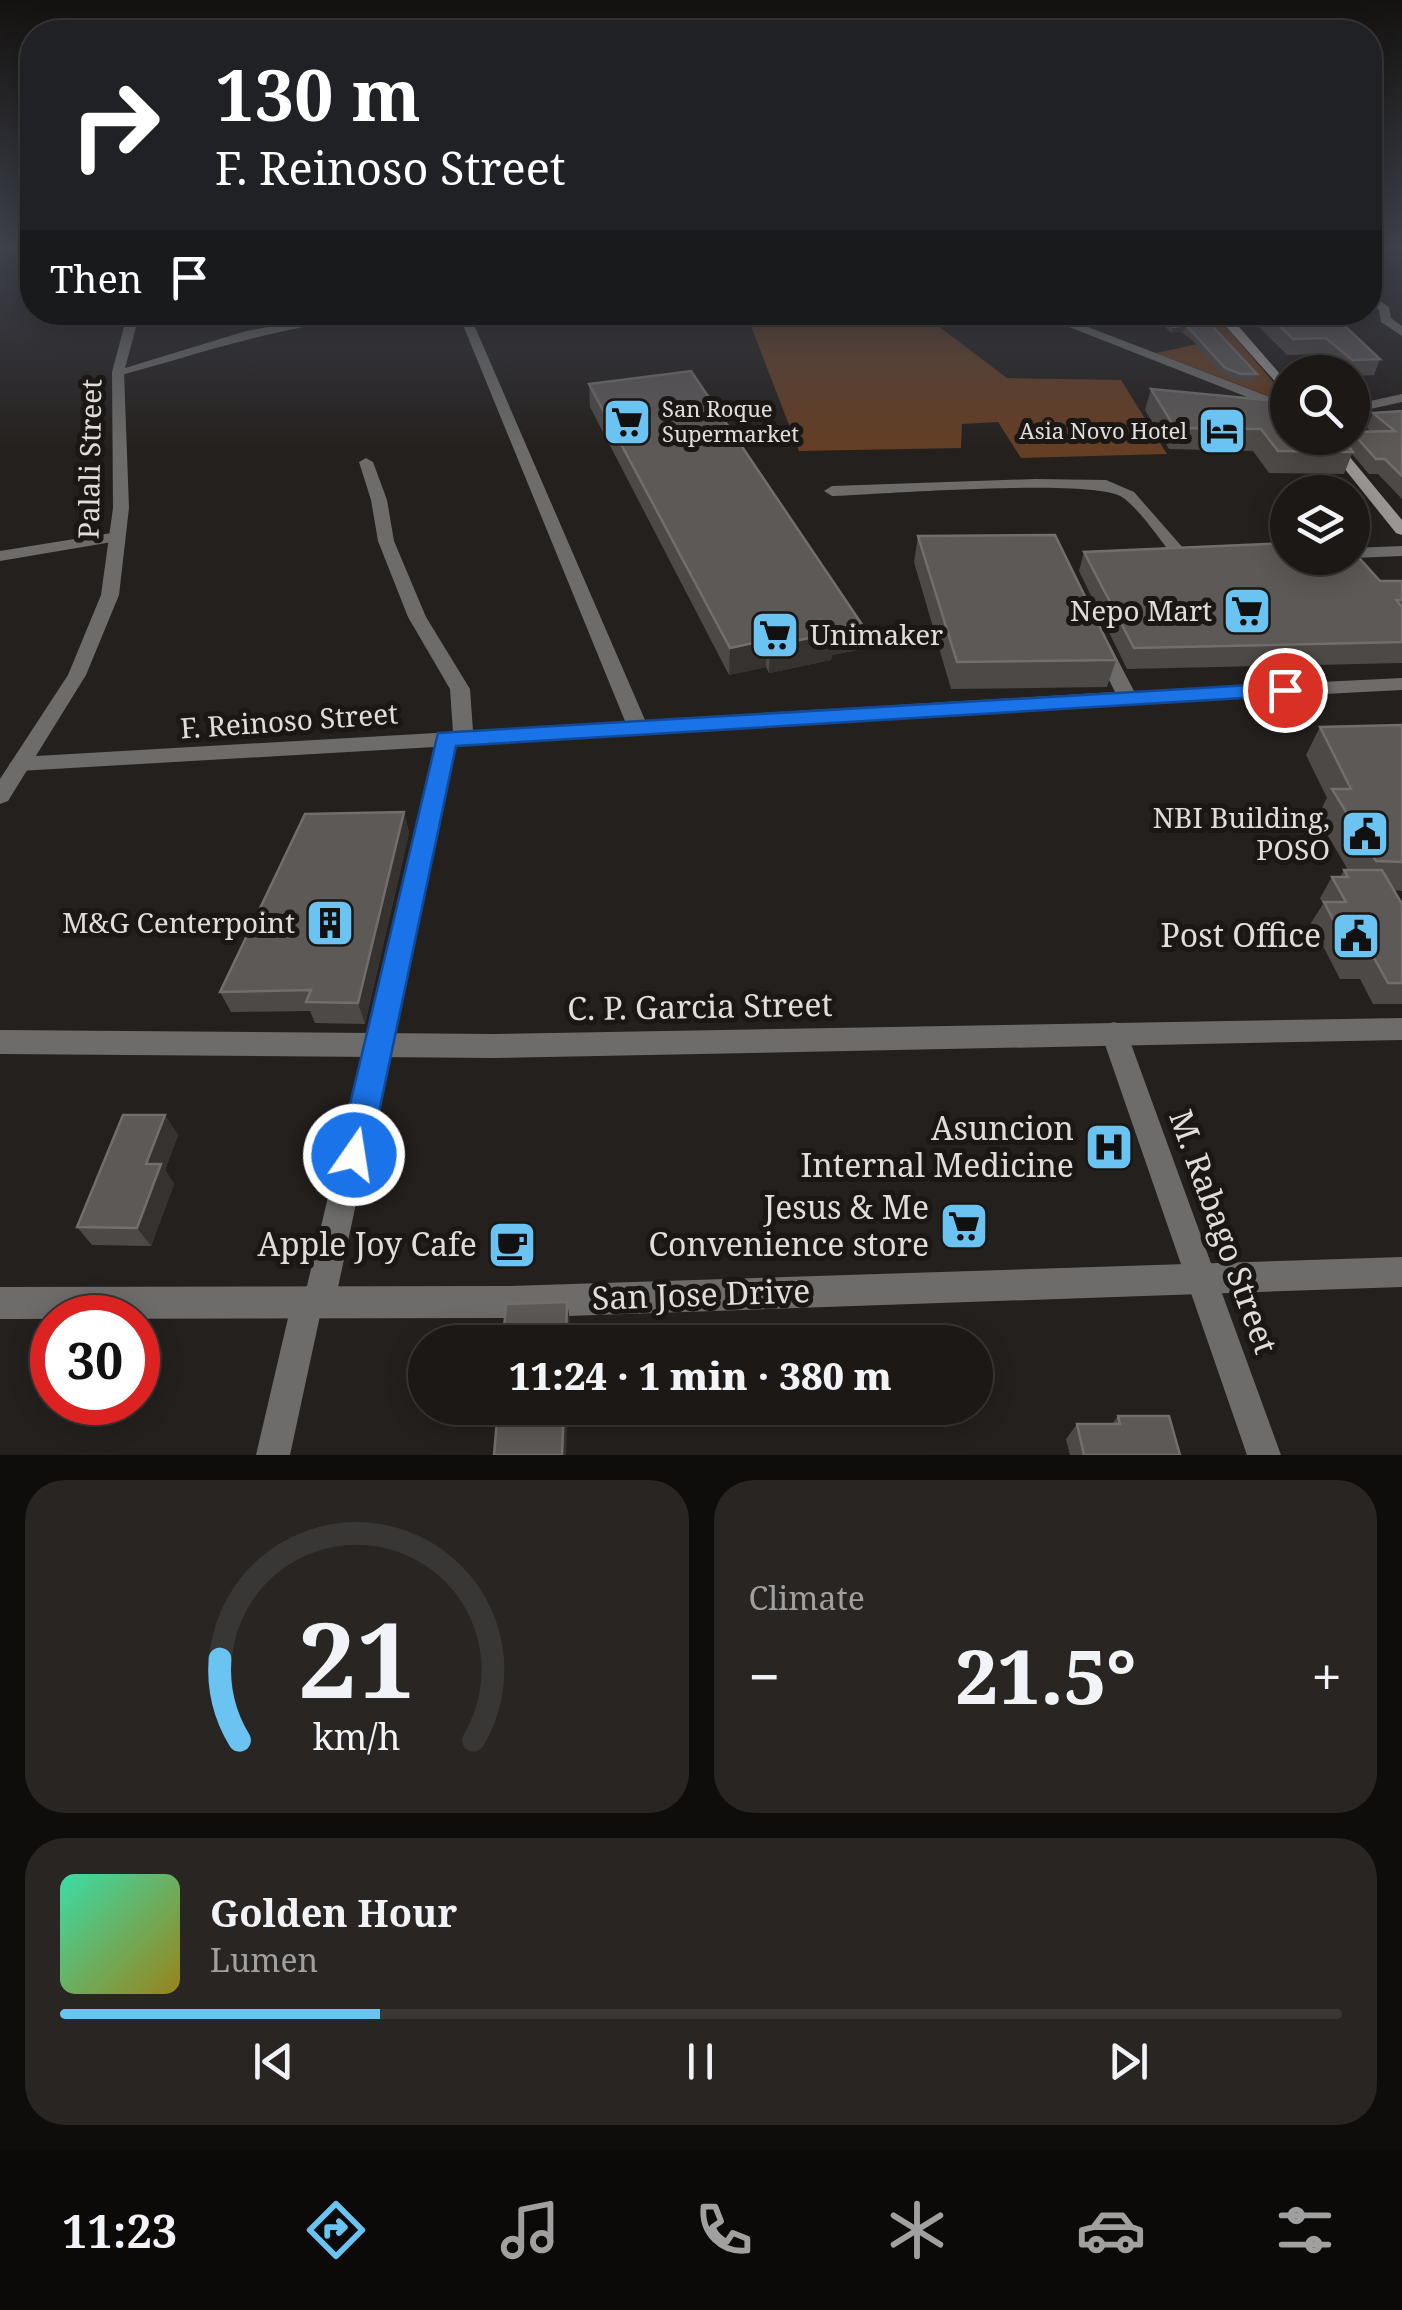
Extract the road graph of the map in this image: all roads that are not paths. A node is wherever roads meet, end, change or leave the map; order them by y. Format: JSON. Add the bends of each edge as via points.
{"nodes":[{"id":1,"x":1385,"y":314,"type":"edge"},
{"id":2,"x":131,"y":325,"type":"edge"},
{"id":3,"x":306,"y":325,"type":"edge"},
{"id":4,"x":469,"y":325,"type":"edge"},
{"id":5,"x":1071,"y":325,"type":"edge"},
{"id":6,"x":1230,"y":325,"type":"edge"},
{"id":7,"x":1402,"y":332,"type":"edge"},
{"id":8,"x":1270,"y":371,"type":"edge"},
{"id":9,"x":118,"y":372,"type":"junction"},
{"id":10,"x":1402,"y":398,"type":"edge"},
{"id":11,"x":1270,"y":402,"type":"edge"},
{"id":12,"x":1370,"y":405,"type":"edge"},
{"id":13,"x":1342,"y":455,"type":"edge"},
{"id":14,"x":366,"y":462,"type":"dead end"},
{"id":15,"x":832,"y":492,"type":"dead end"},
{"id":16,"x":1402,"y":530,"type":"edge"},
{"id":17,"x":118,"y":537,"type":"junction"},
{"id":18,"x":1402,"y":552,"type":"edge"},
{"id":19,"x":1370,"y":553,"type":"edge"},
{"id":20,"x":0,"y":556,"type":"edge"},
{"id":21,"x":1182,"y":557,"type":"edge"},
{"id":22,"x":1088,"y":620,"type":"edge"},
{"id":23,"x":1402,"y":684,"type":"edge"},
{"id":24,"x":1129,"y":700,"type":"junction"},
{"id":25,"x":638,"y":728,"type":"junction"},
{"id":26,"x":455,"y":738,"type":"junction"},
{"id":27,"x":19,"y":764,"type":"junction"},
{"id":28,"x":0,"y":796,"type":"edge"},
{"id":29,"x":1402,"y":1030,"type":"edge"},
{"id":30,"x":1114,"y":1034,"type":"junction"},
{"id":31,"x":0,"y":1042,"type":"edge"},
{"id":32,"x":380,"y":1045,"type":"junction"},
{"id":33,"x":1402,"y":1272,"type":"edge"},
{"id":34,"x":1204,"y":1277,"type":"junction"},
{"id":35,"x":313,"y":1301,"type":"junction"},
{"id":36,"x":0,"y":1303,"type":"edge"},
{"id":37,"x":273,"y":1455,"type":"edge"},
{"id":38,"x":1264,"y":1455,"type":"edge"}],
"edges":[{"from":1,"to":7,"type":"street"},
{"from":2,"to":9,"type":"street","name":"Palali Street"},
{"from":3,"to":9,"type":"street"},
{"from":4,"to":25,"type":"street"},
{"from":5,"to":11,"type":"street"},
{"from":6,"to":8,"type":"main road"},
{"from":9,"to":17,"type":"street","name":"Palali Street"},
{"from":10,"to":12,"type":"street"},
{"from":13,"to":16,"type":"main road"},
{"from":14,"to":26,"type":"street","via":[[386,541],[417,618],[460,689]]},
{"from":15,"to":21,"type":"street","via":[[1106,485],[1129,495]]},
{"from":17,"to":20,"type":"street"},
{"from":17,"to":27,"type":"street","name":"Palali Street","via":[[110,595],[76,675]]},
{"from":18,"to":19,"type":"street"},
{"from":22,"to":24,"type":"street"},
{"from":23,"to":24,"type":"street","name":"F. Reinoso Street"},
{"from":24,"to":25,"type":"street","name":"F. Reinoso Street"},
{"from":25,"to":26,"type":"street","name":"F. Reinoso Street"},
{"from":26,"to":27,"type":"street","name":"F. Reinoso Street"},
{"from":26,"to":32,"type":"street"},
{"from":27,"to":28,"type":"street","name":"Palali Street"},
{"from":29,"to":30,"type":"street","name":"C. P. Garcia Street"},
{"from":30,"to":32,"type":"street","name":"C. P. Garcia Street"},
{"from":30,"to":34,"type":"street","name":"M. Rabago Street"},
{"from":31,"to":32,"type":"street","name":"C. P. Garcia Street"},
{"from":32,"to":35,"type":"street"},
{"from":33,"to":34,"type":"street","name":"San Jose Drive"},
{"from":34,"to":35,"type":"street","name":"San Jose Drive","via":[[510,1302]]},
{"from":34,"to":38,"type":"street","name":"M. Rabago Street"},
{"from":35,"to":36,"type":"street","name":"San Jose Drive"},
{"from":35,"to":37,"type":"street"}]}
